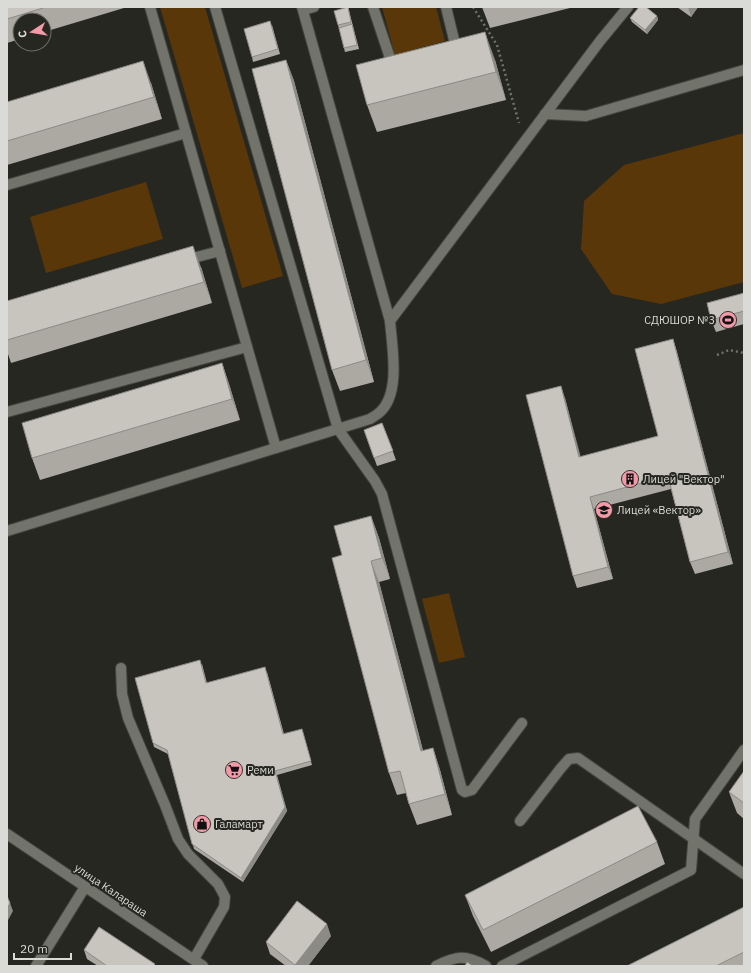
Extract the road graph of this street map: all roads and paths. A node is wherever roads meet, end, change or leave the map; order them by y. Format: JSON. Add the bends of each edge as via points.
{"nodes":[{"id":1,"x":150,"y":7,"type":"edge"},
{"id":2,"x":215,"y":7,"type":"edge"},
{"id":3,"x":314,"y":7,"type":"edge"},
{"id":4,"x":373,"y":7,"type":"edge"},
{"id":5,"x":446,"y":7,"type":"edge"},
{"id":6,"x":473,"y":7,"type":"edge"},
{"id":7,"x":628,"y":7,"type":"edge"},
{"id":8,"x":302,"y":8,"type":"edge"},
{"id":9,"x":442,"y":52,"type":"edge"},
{"id":10,"x":406,"y":61,"type":"edge"},
{"id":11,"x":744,"y":70,"type":"edge"},
{"id":12,"x":545,"y":114,"type":"junction"},
{"id":13,"x":186,"y":133,"type":"junction"},
{"id":14,"x":524,"y":141,"type":"junction"},
{"id":15,"x":7,"y":184,"type":"edge"},
{"id":16,"x":220,"y":251,"type":"junction"},
{"id":17,"x":174,"y":263,"type":"edge"},
{"id":18,"x":390,"y":321,"type":"junction"},
{"id":19,"x":247,"y":347,"type":"junction"},
{"id":20,"x":744,"y":353,"type":"edge"},
{"id":21,"x":717,"y":355,"type":"dead end"},
{"id":22,"x":7,"y":412,"type":"edge"},
{"id":23,"x":338,"y":429,"type":"junction"},
{"id":24,"x":276,"y":448,"type":"junction"},
{"id":25,"x":7,"y":531,"type":"edge"},
{"id":26,"x":121,"y":668,"type":"dead end"},
{"id":27,"x":522,"y":723,"type":"dead end"},
{"id":28,"x":744,"y":750,"type":"edge"},
{"id":29,"x":520,"y":821,"type":"dead end"},
{"id":30,"x":7,"y":834,"type":"edge"},
{"id":31,"x":694,"y":839,"type":"junction"},
{"id":32,"x":744,"y":874,"type":"edge"},
{"id":33,"x":85,"y":888,"type":"junction"},
{"id":34,"x":194,"y":959,"type":"junction"},
{"id":35,"x":36,"y":966,"type":"edge"},
{"id":36,"x":203,"y":966,"type":"edge"},
{"id":37,"x":436,"y":966,"type":"edge"},
{"id":38,"x":486,"y":966,"type":"edge"},
{"id":39,"x":502,"y":966,"type":"edge"}],
"edges":[{"from":1,"to":13,"type":"street"},
{"from":2,"to":23,"type":"street"},
{"from":3,"to":8,"type":"street"},
{"from":4,"to":10,"type":"street","via":[[392,64]]},
{"from":5,"to":9,"type":"street","via":[[456,48]]},
{"from":6,"to":14,"type":"path","via":[[497,45]]},
{"from":7,"to":12,"type":"street"},
{"from":8,"to":18,"type":"street"},
{"from":11,"to":12,"type":"street","via":[[586,116]]},
{"from":12,"to":14,"type":"street"},
{"from":13,"to":15,"type":"street"},
{"from":13,"to":16,"type":"street"},
{"from":14,"to":18,"type":"street"},
{"from":16,"to":17,"type":"street"},
{"from":16,"to":19,"type":"street"},
{"from":18,"to":23,"type":"street","via":[[394,382],[389,399],[381,412],[370,419]]},
{"from":19,"to":22,"type":"street"},
{"from":19,"to":24,"type":"street"},
{"from":20,"to":21,"type":"path","via":[[729,350]]},
{"from":23,"to":24,"type":"street"},
{"from":23,"to":27,"type":"street","via":[[382,494],[462,790],[472,790]]},
{"from":24,"to":25,"type":"street"},
{"from":26,"to":34,"type":"street","via":[[122,694],[128,718],[178,839],[188,854],[218,884],[225,897],[224,907]]},
{"from":28,"to":31,"type":"street","via":[[695,819]]},
{"from":29,"to":31,"type":"street","via":[[569,759],[578,758]]},
{"from":30,"to":33,"type":"street","name":"улица Калараша"},
{"from":31,"to":32,"type":"street"},
{"from":31,"to":39,"type":"street","via":[[691,870]]},
{"from":33,"to":34,"type":"street","name":"улица Калараша"},
{"from":33,"to":35,"type":"street"},
{"from":34,"to":36,"type":"street","name":"улица Калараша"},
{"from":37,"to":38,"type":"street","via":[[450,958],[461,957],[474,959]]}]}
